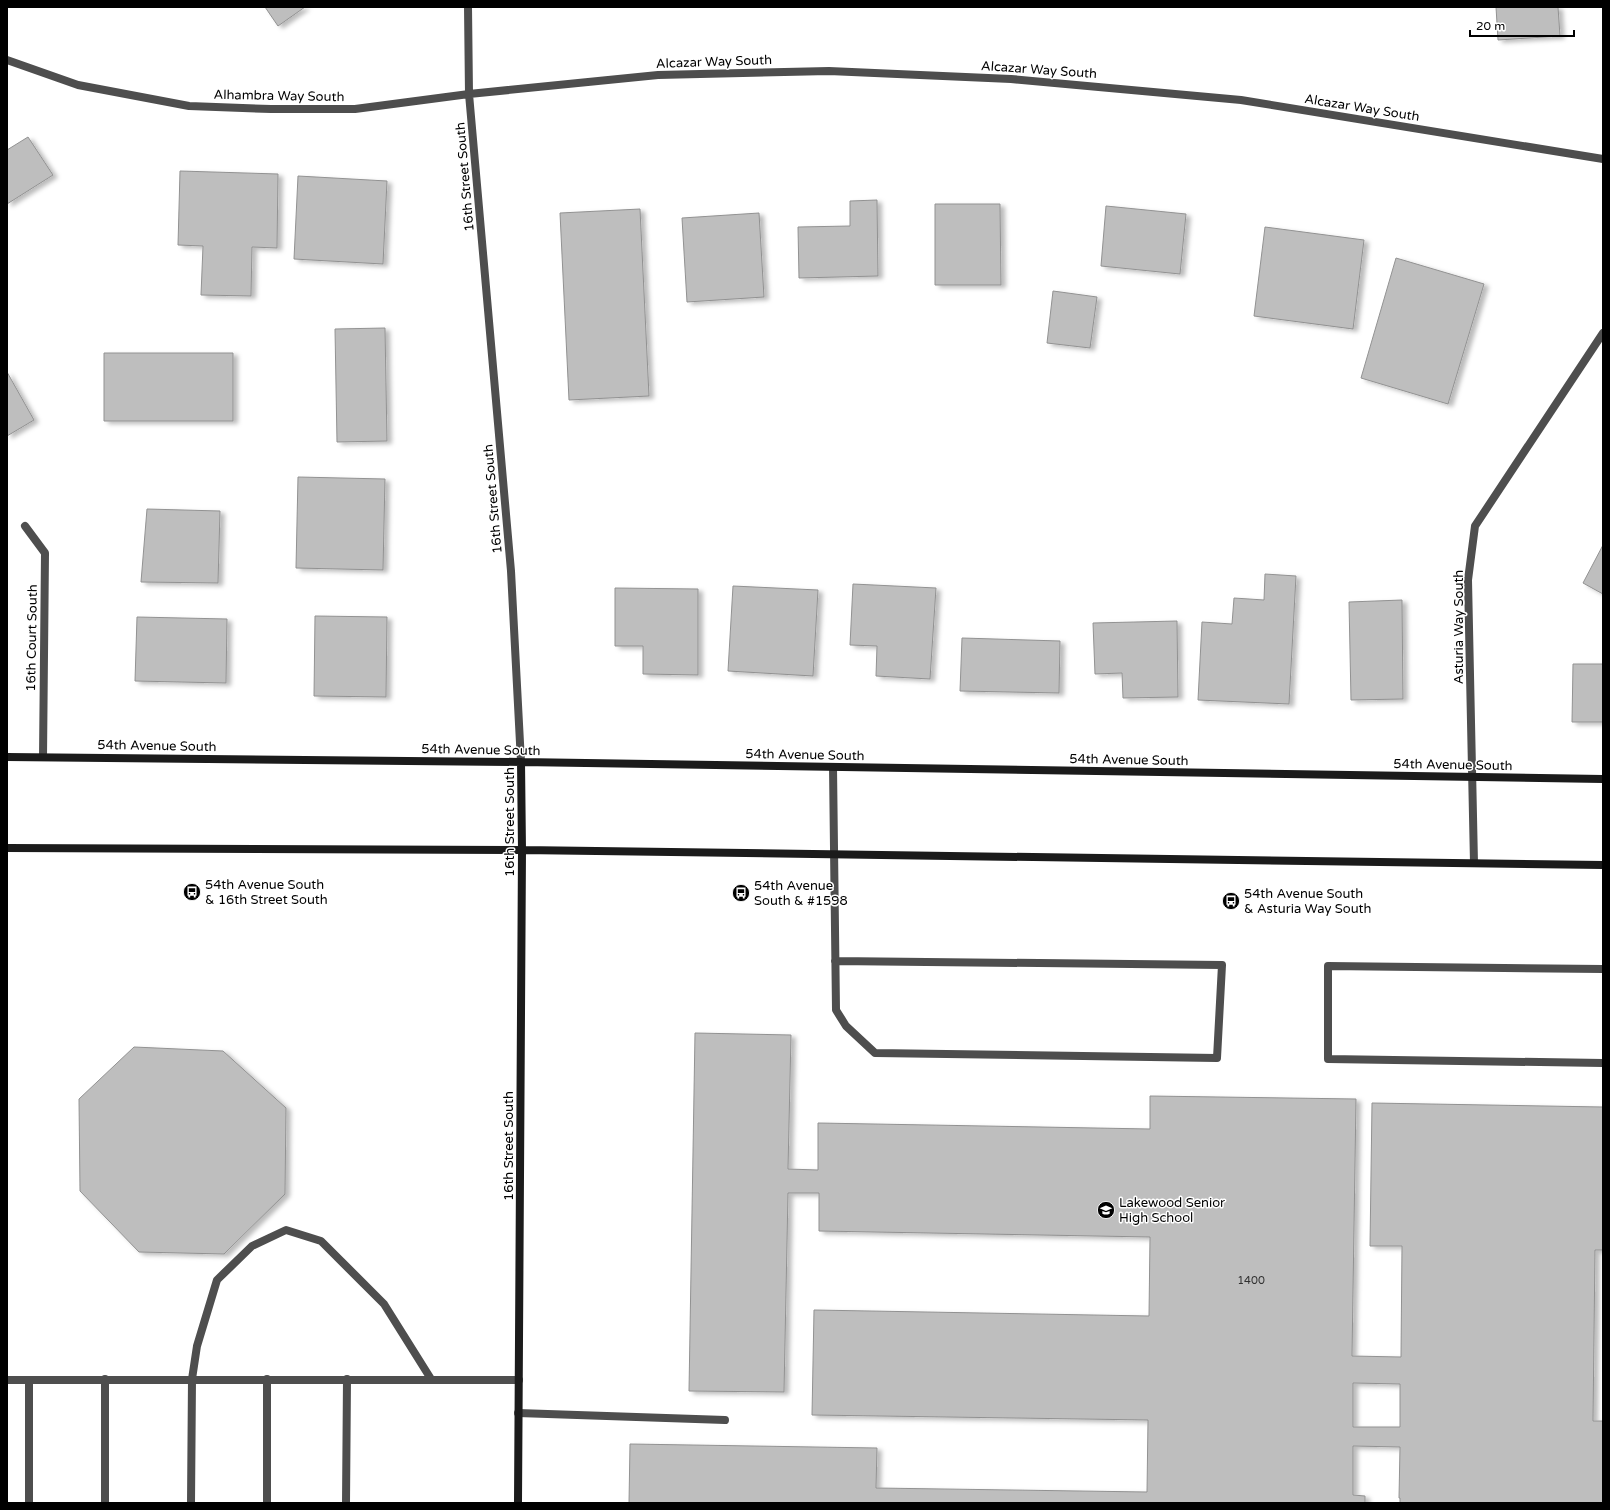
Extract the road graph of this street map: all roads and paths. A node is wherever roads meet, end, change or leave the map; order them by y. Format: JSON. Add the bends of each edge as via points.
{"nodes":[{"id":1,"x":468,"y":7,"type":"edge"},
{"id":2,"x":7,"y":60,"type":"edge"},
{"id":3,"x":469,"y":94,"type":"junction"},
{"id":4,"x":1603,"y":159,"type":"edge"},
{"id":5,"x":1603,"y":333,"type":"edge"},
{"id":6,"x":25,"y":526,"type":"dead end"},
{"id":7,"x":7,"y":757,"type":"edge"},
{"id":8,"x":43,"y":757,"type":"junction"},
{"id":9,"x":522,"y":762,"type":"junction"},
{"id":10,"x":833,"y":767,"type":"junction"},
{"id":11,"x":1472,"y":778,"type":"junction"},
{"id":12,"x":1603,"y":779,"type":"edge"},
{"id":13,"x":7,"y":848,"type":"edge"},
{"id":14,"x":522,"y":850,"type":"junction"},
{"id":15,"x":833,"y":856,"type":"junction"},
{"id":16,"x":1474,"y":863,"type":"junction"},
{"id":17,"x":1603,"y":865,"type":"edge"},
{"id":18,"x":835,"y":961,"type":"junction"},
{"id":19,"x":1603,"y":969,"type":"edge"},
{"id":20,"x":1603,"y":1063,"type":"edge"},
{"id":21,"x":105,"y":1379,"type":"junction"},
{"id":22,"x":192,"y":1379,"type":"junction"},
{"id":23,"x":267,"y":1379,"type":"junction"},
{"id":24,"x":347,"y":1379,"type":"junction"},
{"id":25,"x":431,"y":1379,"type":"junction"},
{"id":26,"x":7,"y":1380,"type":"edge"},
{"id":27,"x":29,"y":1380,"type":"junction"},
{"id":28,"x":519,"y":1380,"type":"junction"},
{"id":29,"x":518,"y":1413,"type":"junction"},
{"id":30,"x":725,"y":1420,"type":"dead end"},
{"id":31,"x":29,"y":1503,"type":"edge"},
{"id":32,"x":105,"y":1503,"type":"edge"},
{"id":33,"x":191,"y":1503,"type":"edge"},
{"id":34,"x":267,"y":1503,"type":"edge"},
{"id":35,"x":346,"y":1503,"type":"edge"},
{"id":36,"x":518,"y":1503,"type":"edge"}],
"edges":[{"from":1,"to":3,"type":"street"},
{"from":2,"to":3,"type":"street","name":"Alhambra Way South","via":[[78,85],[189,106],[271,110],[355,109]]},
{"from":3,"to":4,"type":"street","name":"Alcazar Way South","via":[[658,75],[828,71],[1011,78],[1241,100]]},
{"from":3,"to":9,"type":"street","name":"16th Street South","via":[[511,571]]},
{"from":5,"to":11,"type":"street","name":"Asturia Way South","via":[[1475,526],[1468,580]]},
{"from":6,"to":8,"type":"street","name":"16th Court South","via":[[45,552]]},
{"from":7,"to":8,"type":"main road","name":"54th Avenue South"},
{"from":8,"to":9,"type":"main road","name":"54th Avenue South"},
{"from":9,"to":10,"type":"main road","name":"54th Avenue South"},
{"from":9,"to":14,"type":"main road","name":"16th Street South"},
{"from":10,"to":11,"type":"main road","name":"54th Avenue South"},
{"from":10,"to":15,"type":"street"},
{"from":11,"to":12,"type":"main road","name":"54th Avenue South"},
{"from":11,"to":16,"type":"street","name":"Asturia Way South"},
{"from":13,"to":14,"type":"main road"},
{"from":14,"to":15,"type":"main road"},
{"from":14,"to":28,"type":"main road","name":"16th Street South"},
{"from":15,"to":16,"type":"main road"},
{"from":15,"to":18,"type":"street"},
{"from":16,"to":17,"type":"main road"},
{"from":18,"to":18,"type":"street","via":[[836,1010],[846,1026],[875,1053],[1217,1058],[1222,965]]},
{"from":19,"to":20,"type":"street","via":[[1328,966],[1328,1059]]},
{"from":21,"to":22,"type":"street"},
{"from":21,"to":27,"type":"street"},
{"from":21,"to":32,"type":"street"},
{"from":22,"to":23,"type":"street"},
{"from":22,"to":25,"type":"street","via":[[197,1346],[217,1280],[252,1246],[286,1230],[321,1241],[384,1304]]},
{"from":22,"to":33,"type":"street"},
{"from":23,"to":24,"type":"street"},
{"from":23,"to":34,"type":"street"},
{"from":24,"to":25,"type":"street"},
{"from":24,"to":35,"type":"street"},
{"from":25,"to":28,"type":"street"},
{"from":26,"to":27,"type":"street"},
{"from":27,"to":31,"type":"street"},
{"from":28,"to":29,"type":"main road","name":"16th Street South"},
{"from":29,"to":30,"type":"street"},
{"from":29,"to":36,"type":"main road","name":"16th Street South"}]}
